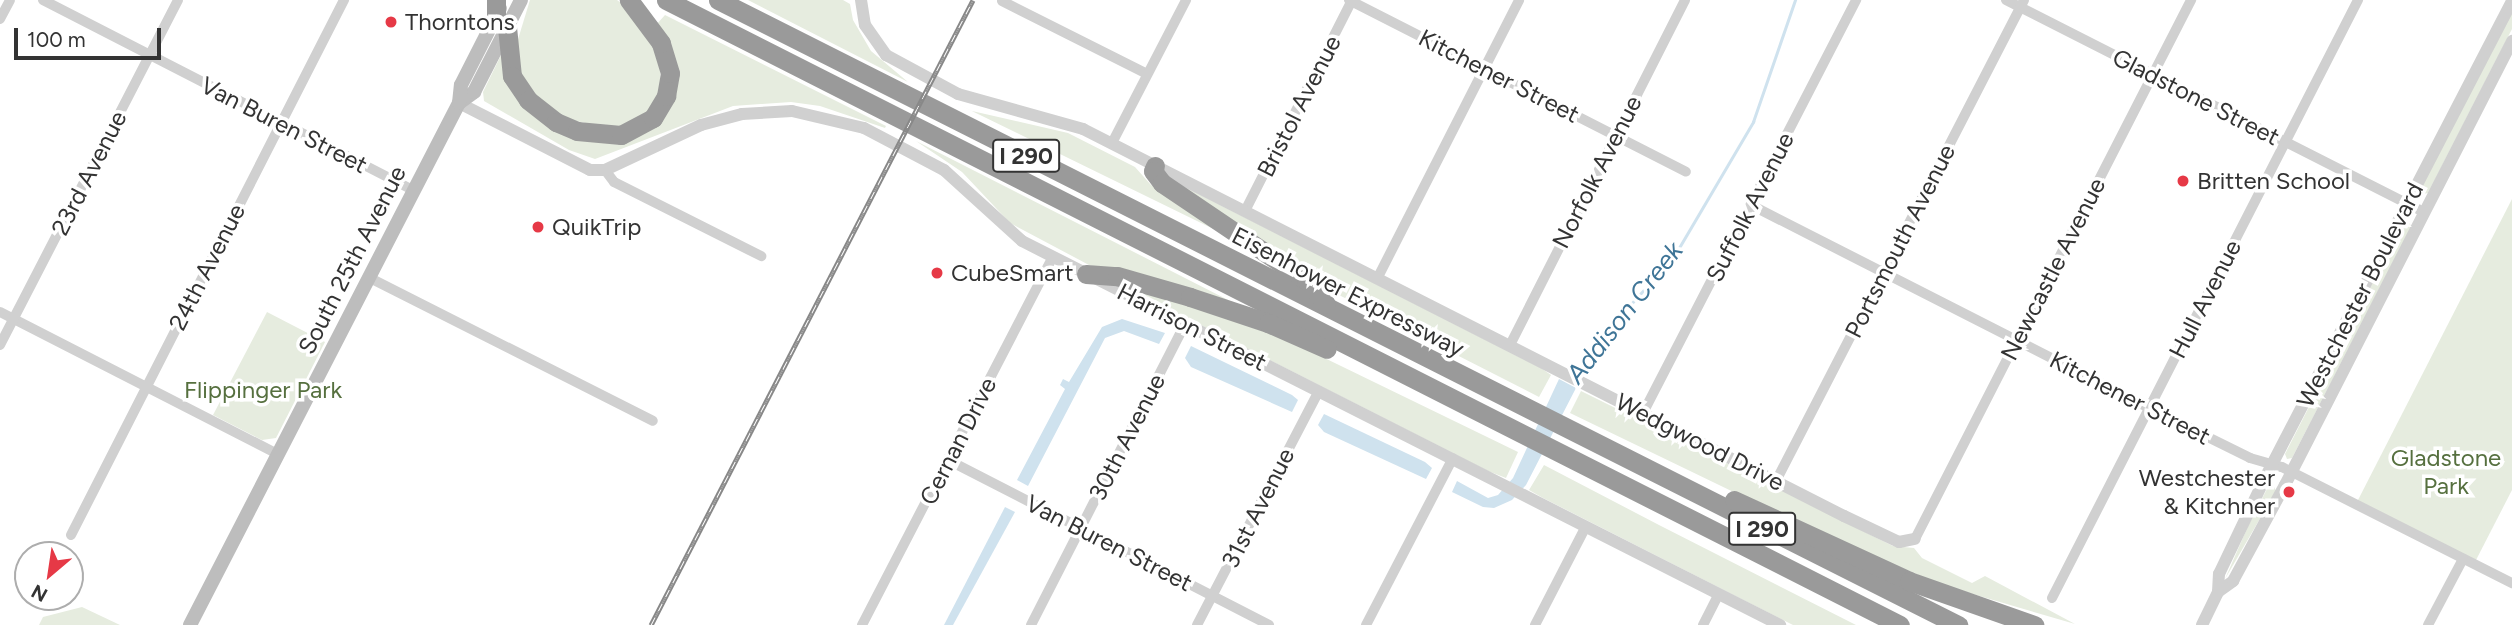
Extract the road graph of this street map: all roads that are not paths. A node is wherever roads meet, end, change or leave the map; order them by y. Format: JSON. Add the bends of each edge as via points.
{"nodes":[{"id":1,"x":10,"y":0,"type":"edge"},
{"id":2,"x":43,"y":0,"type":"edge"},
{"id":3,"x":178,"y":0,"type":"edge"},
{"id":4,"x":344,"y":0,"type":"edge"},
{"id":5,"x":522,"y":0,"type":"edge"},
{"id":6,"x":629,"y":0,"type":"edge"},
{"id":7,"x":666,"y":0,"type":"edge"},
{"id":8,"x":718,"y":0,"type":"edge"},
{"id":9,"x":861,"y":0,"type":"edge"},
{"id":10,"x":1186,"y":0,"type":"edge"},
{"id":11,"x":1351,"y":0,"type":"edge"},
{"id":12,"x":1519,"y":0,"type":"edge"},
{"id":13,"x":1685,"y":0,"type":"edge"},
{"id":14,"x":1856,"y":0,"type":"edge"},
{"id":15,"x":2006,"y":0,"type":"edge"},
{"id":16,"x":2191,"y":0,"type":"edge"},
{"id":17,"x":2358,"y":0,"type":"edge"},
{"id":18,"x":1002,"y":1,"type":"edge"},
{"id":19,"x":2512,"y":1,"type":"edge"},
{"id":20,"x":2022,"y":4,"type":"edge"},
{"id":21,"x":501,"y":11,"type":"edge"},
{"id":22,"x":0,"y":19,"type":"edge"},
{"id":23,"x":2512,"y":40,"type":"edge"},
{"id":24,"x":150,"y":56,"type":"junction"},
{"id":25,"x":1483,"y":68,"type":"junction"},
{"id":26,"x":1147,"y":74,"type":"junction"},
{"id":27,"x":2152,"y":75,"type":"junction"},
{"id":28,"x":459,"y":103,"type":"junction"},
{"id":29,"x":280,"y":123,"type":"junction"},
{"id":30,"x":1615,"y":136,"type":"junction"},
{"id":31,"x":2286,"y":142,"type":"junction"},
{"id":32,"x":1112,"y":143,"type":"junction"},
{"id":33,"x":1156,"y":166,"type":"junction"},
{"id":34,"x":605,"y":170,"type":"junction"},
{"id":35,"x":1686,"y":172,"type":"dead end"},
{"id":36,"x":414,"y":190,"type":"junction"},
{"id":37,"x":2407,"y":203,"type":"junction"},
{"id":38,"x":1751,"y":205,"type":"junction"},
{"id":39,"x":1245,"y":211,"type":"junction"},
{"id":40,"x":2424,"y":212,"type":"junction"},
{"id":41,"x":761,"y":256,"type":"dead end"},
{"id":42,"x":1053,"y":257,"type":"junction"},
{"id":43,"x":1884,"y":272,"type":"junction"},
{"id":44,"x":1086,"y":274,"type":"junction"},
{"id":45,"x":369,"y":277,"type":"junction"},
{"id":46,"x":1377,"y":279,"type":"junction"},
{"id":47,"x":0,"y":312,"type":"edge"},
{"id":48,"x":1334,"y":313,"type":"junction"},
{"id":49,"x":13,"y":319,"type":"junction"},
{"id":50,"x":1185,"y":324,"type":"junction"},
{"id":51,"x":2016,"y":340,"type":"junction"},
{"id":52,"x":0,"y":345,"type":"edge"},
{"id":53,"x":1510,"y":345,"type":"junction"},
{"id":54,"x":1385,"y":365,"type":"junction"},
{"id":55,"x":146,"y":387,"type":"junction"},
{"id":56,"x":1318,"y":391,"type":"junction"},
{"id":57,"x":2149,"y":408,"type":"junction"},
{"id":58,"x":1643,"y":413,"type":"junction"},
{"id":59,"x":653,"y":421,"type":"dead end"},
{"id":60,"x":278,"y":454,"type":"junction"},
{"id":61,"x":1453,"y":458,"type":"junction"},
{"id":62,"x":1622,"y":458,"type":"junction"},
{"id":63,"x":948,"y":460,"type":"junction"},
{"id":64,"x":2273,"y":464,"type":"junction"},
{"id":65,"x":2291,"y":472,"type":"junction"},
{"id":66,"x":1776,"y":481,"type":"junction"},
{"id":67,"x":1586,"y":526,"type":"junction"},
{"id":68,"x":1081,"y":529,"type":"junction"},
{"id":69,"x":71,"y":535,"type":"dead end"},
{"id":70,"x":1915,"y":539,"type":"joint"},
{"id":71,"x":2463,"y":559,"type":"junction"},
{"id":72,"x":2512,"y":583,"type":"edge"},
{"id":73,"x":2218,"y":592,"type":"junction"},
{"id":74,"x":1719,"y":594,"type":"junction"},
{"id":75,"x":1212,"y":596,"type":"junction"},
{"id":76,"x":2052,"y":598,"type":"dead end"},
{"id":77,"x":190,"y":625,"type":"edge"},
{"id":78,"x":862,"y":625,"type":"edge"},
{"id":79,"x":1031,"y":625,"type":"edge"},
{"id":80,"x":1197,"y":625,"type":"edge"},
{"id":81,"x":1269,"y":625,"type":"edge"},
{"id":82,"x":1366,"y":625,"type":"edge"},
{"id":83,"x":1535,"y":625,"type":"edge"},
{"id":84,"x":1703,"y":625,"type":"edge"},
{"id":85,"x":1780,"y":625,"type":"edge"},
{"id":86,"x":1900,"y":625,"type":"edge"},
{"id":87,"x":1958,"y":625,"type":"edge"},
{"id":88,"x":2034,"y":625,"type":"edge"},
{"id":89,"x":2202,"y":625,"type":"edge"},
{"id":90,"x":2428,"y":625,"type":"edge"}],
"edges":[{"from":1,"to":22,"type":"street"},
{"from":2,"to":24,"type":"street","name":"Van Buren Street"},
{"from":3,"to":24,"type":"street","name":"23rd Avenue"},
{"from":4,"to":29,"type":"street","name":"24th Avenue"},
{"from":5,"to":21,"type":"main road","name":"South 25th Avenue"},
{"from":6,"to":21,"type":"highway","via":[[661,43],[670,73],[666,96],[653,118],[621,135],[577,131],[556,122],[528,100],[512,76]]},
{"from":7,"to":54,"type":"highway","name":"Eisenhower Expressway","number":"I 290"},
{"from":8,"to":48,"type":"highway","name":"Eisenhower Expressway","number":"I 290"},
{"from":9,"to":32,"type":"street","name":"Wedgwood Drive","via":[[871,37],[902,65],[971,100],[1061,121]]},
{"from":10,"to":26,"type":"street"},
{"from":11,"to":25,"type":"street","name":"Kitchener Street"},
{"from":11,"to":39,"type":"street","name":"Bristol Avenue"},
{"from":12,"to":25,"type":"street"},
{"from":13,"to":30,"type":"street","name":"Norfolk Avenue"},
{"from":14,"to":38,"type":"street","name":"Suffolk Avenue"},
{"from":15,"to":20,"type":"street","name":"Gladstone Street"},
{"from":16,"to":27,"type":"street","name":"Newcastle Avenue"},
{"from":17,"to":31,"type":"street","name":"Hull Avenue"},
{"from":18,"to":26,"type":"street"},
{"from":19,"to":37,"type":"street","name":"Westchester Boulevard"},
{"from":20,"to":27,"type":"street","name":"Gladstone Street"},
{"from":20,"to":43,"type":"street","name":"Portsmouth Avenue"},
{"from":21,"to":28,"type":"main road","name":"South 25th Avenue","via":[[474,92]]},
{"from":23,"to":40,"type":"street","name":"Westchester Boulevard"},
{"from":24,"to":29,"type":"street","name":"Van Buren Street"},
{"from":24,"to":49,"type":"street","name":"23rd Avenue"},
{"from":25,"to":30,"type":"street","name":"Kitchener Street"},
{"from":25,"to":46,"type":"street"},
{"from":26,"to":32,"type":"street"},
{"from":27,"to":31,"type":"street","name":"Gladstone Street"},
{"from":27,"to":51,"type":"street","name":"Newcastle Avenue"},
{"from":28,"to":34,"type":"street","via":[[590,170]]},
{"from":28,"to":36,"type":"main road","name":"South 25th Avenue"},
{"from":29,"to":36,"type":"street","name":"Van Buren Street"},
{"from":29,"to":55,"type":"street","name":"24th Avenue"},
{"from":30,"to":35,"type":"street","name":"Kitchener Street"},
{"from":30,"to":53,"type":"street","name":"Norfolk Avenue"},
{"from":31,"to":37,"type":"street","name":"Gladstone Street"},
{"from":31,"to":57,"type":"street","name":"Hull Avenue"},
{"from":32,"to":33,"type":"street","name":"Wedgwood Drive"},
{"from":33,"to":39,"type":"street","name":"Wedgwood Drive"},
{"from":33,"to":48,"type":"highway","via":[[1153,171],[1162,183],[1306,280]]},
{"from":34,"to":41,"type":"street","via":[[614,182]]},
{"from":34,"to":42,"type":"street","name":"Harrison Street","via":[[721,119],[758,111],[811,113],[863,128],[935,164],[1008,232]]},
{"from":36,"to":45,"type":"main road","name":"South 25th Avenue"},
{"from":37,"to":40,"type":"street","name":"Gladstone Street"},
{"from":37,"to":64,"type":"street","name":"Westchester Boulevard"},
{"from":38,"to":43,"type":"street","name":"Kitchener Street"},
{"from":38,"to":58,"type":"street","name":"Suffolk Avenue"},
{"from":39,"to":46,"type":"street","name":"Wedgwood Drive"},
{"from":40,"to":65,"type":"street","name":"Westchester Boulevard"},
{"from":42,"to":44,"type":"street","name":"Harrison Street"},
{"from":42,"to":63,"type":"street","name":"Cernan Drive"},
{"from":43,"to":51,"type":"street","name":"Kitchener Street"},
{"from":43,"to":66,"type":"street","name":"Portsmouth Avenue"},
{"from":44,"to":50,"type":"street","name":"Harrison Street"},
{"from":44,"to":54,"type":"highway","via":[[1117,276],[1190,297],[1268,323],[1339,355]]},
{"from":45,"to":59,"type":"street"},
{"from":45,"to":60,"type":"main road","name":"South 25th Avenue"},
{"from":46,"to":53,"type":"street","name":"Wedgwood Drive"},
{"from":47,"to":49,"type":"street"},
{"from":48,"to":62,"type":"highway","name":"Eisenhower Expressway","number":"I 290"},
{"from":49,"to":52,"type":"street","name":"23rd Avenue"},
{"from":49,"to":55,"type":"street"},
{"from":50,"to":56,"type":"street","name":"Harrison Street"},
{"from":50,"to":68,"type":"street","name":"30th Avenue"},
{"from":51,"to":57,"type":"street","name":"Kitchener Street"},
{"from":51,"to":70,"type":"street","name":"Newcastle Avenue"},
{"from":53,"to":58,"type":"street","name":"Wedgwood Drive"},
{"from":54,"to":86,"type":"highway","name":"Eisenhower Expressway","number":"I 290"},
{"from":55,"to":60,"type":"street"},
{"from":55,"to":69,"type":"street","name":"24th Avenue"},
{"from":56,"to":61,"type":"street","name":"Harrison Street"},
{"from":56,"to":75,"type":"street","name":"31st Avenue"},
{"from":57,"to":64,"type":"street","name":"Kitchener Street","via":[[2250,458]]},
{"from":57,"to":76,"type":"street","name":"Hull Avenue"},
{"from":58,"to":66,"type":"street","name":"Wedgwood Drive"},
{"from":60,"to":77,"type":"main road","name":"South 25th Avenue"},
{"from":61,"to":67,"type":"street","name":"Harrison Street"},
{"from":61,"to":82,"type":"street"},
{"from":62,"to":87,"type":"highway","name":"Eisenhower Expressway","number":"I 290"},
{"from":62,"to":88,"type":"highway","via":[[1654,462],[1909,581]]},
{"from":63,"to":68,"type":"street","name":"Van Buren Street"},
{"from":63,"to":78,"type":"street","name":"Cernan Drive"},
{"from":64,"to":65,"type":"street","name":"Kitchener Street"},
{"from":64,"to":73,"type":"street","name":"Westchester Boulevard","via":[[2219,574]]},
{"from":65,"to":71,"type":"street","name":"Kitchener Street"},
{"from":65,"to":73,"type":"street","name":"Westchester Boulevard","via":[[2233,581]]},
{"from":66,"to":70,"type":"street","name":"Wedgwood Drive","via":[[1899,542]]},
{"from":67,"to":74,"type":"street","name":"Harrison Street"},
{"from":67,"to":83,"type":"street"},
{"from":68,"to":75,"type":"street","name":"Van Buren Street"},
{"from":68,"to":79,"type":"street","name":"30th Avenue"},
{"from":71,"to":72,"type":"street","name":"Kitchener Street"},
{"from":71,"to":90,"type":"street"},
{"from":73,"to":89,"type":"street","name":"Westchester Boulevard"},
{"from":74,"to":84,"type":"street"},
{"from":74,"to":85,"type":"street","name":"Harrison Street"},
{"from":75,"to":80,"type":"street","name":"31st Avenue"},
{"from":75,"to":81,"type":"street","name":"Van Buren Street"}]}
